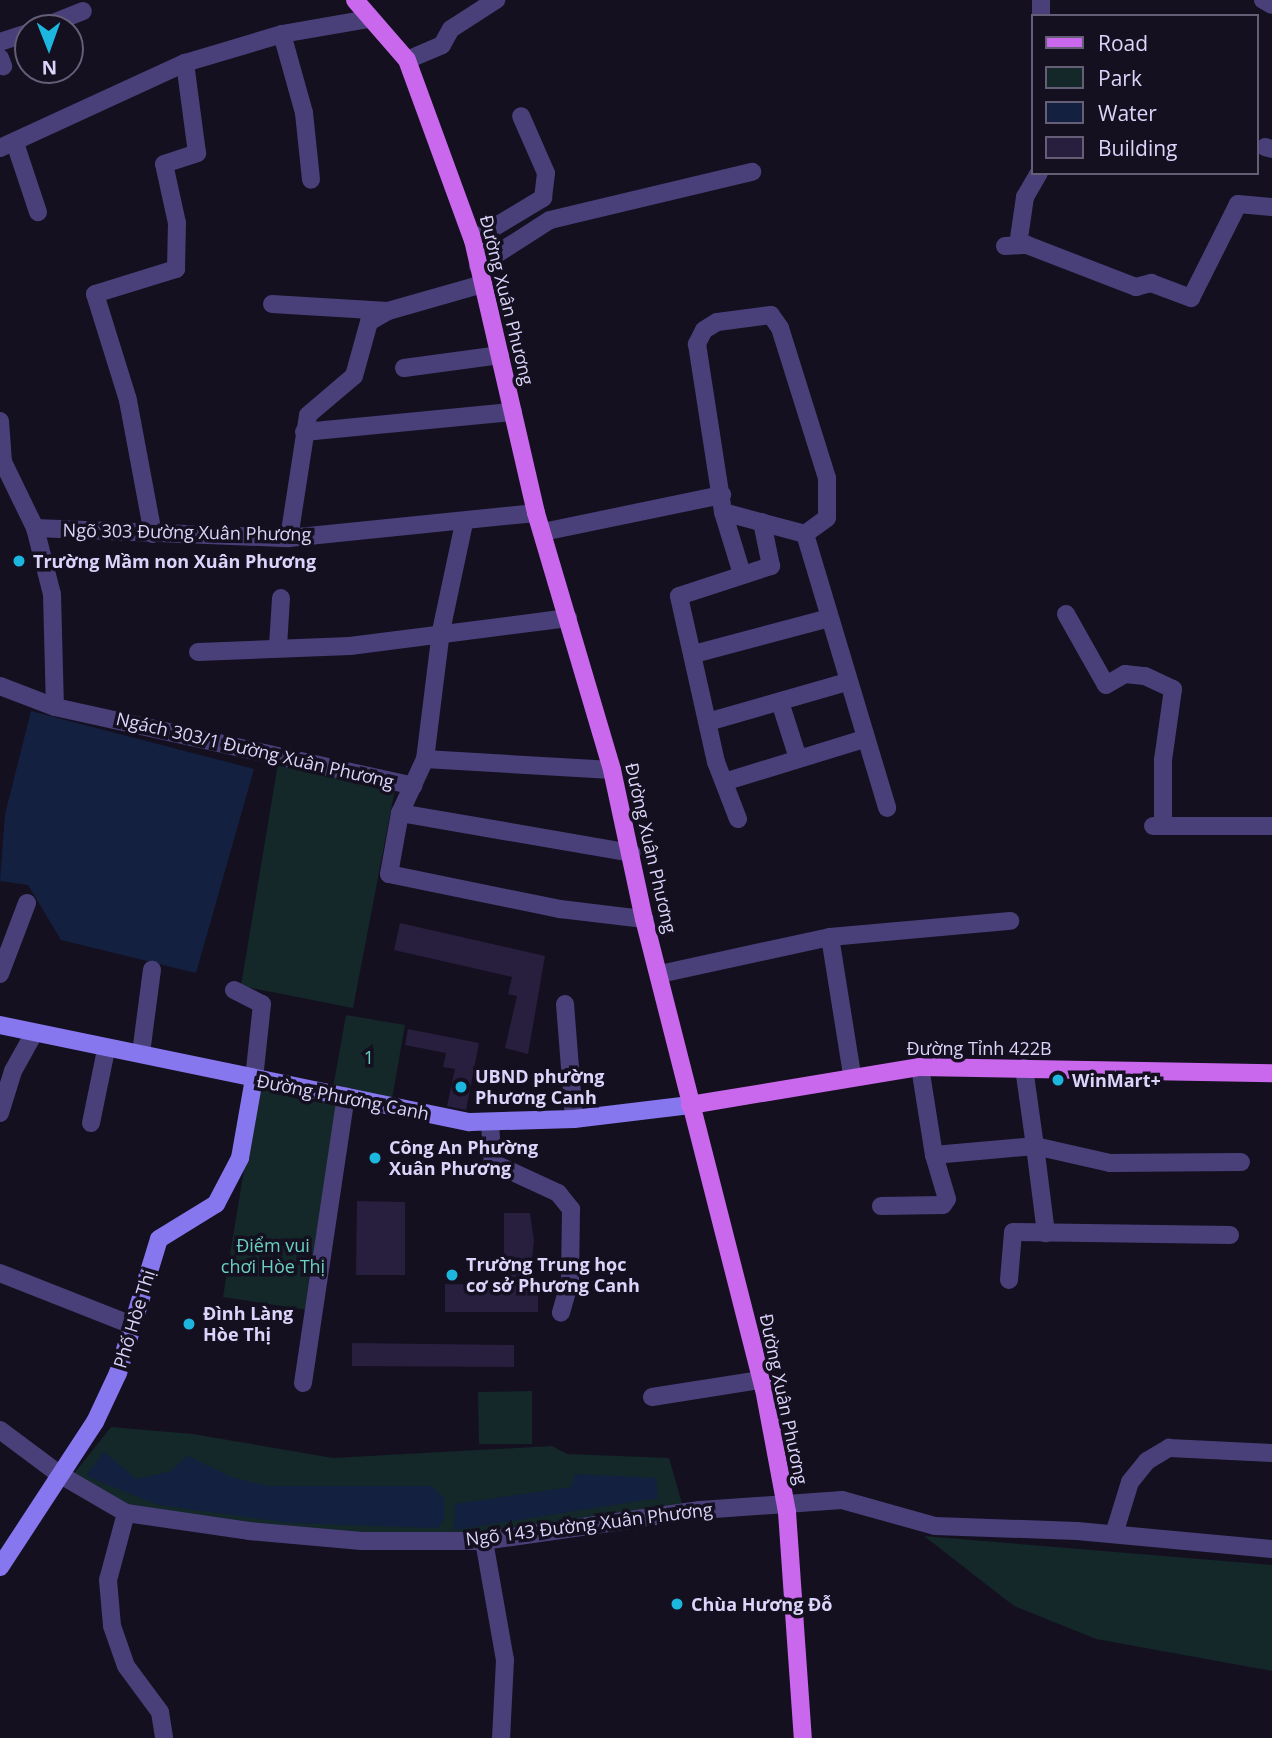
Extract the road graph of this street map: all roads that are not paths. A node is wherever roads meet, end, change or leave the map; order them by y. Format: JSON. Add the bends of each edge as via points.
{"nodes":[{"id":1,"x":355,"y":0,"type":"edge"},
{"id":2,"x":496,"y":0,"type":"edge"},
{"id":3,"x":1263,"y":0,"type":"edge"},
{"id":4,"x":1272,"y":5,"type":"edge"},
{"id":5,"x":83,"y":11,"type":"dead end"},
{"id":6,"x":75,"y":14,"type":"edge"},
{"id":7,"x":368,"y":19,"type":"junction"},
{"id":8,"x":282,"y":34,"type":"junction"},
{"id":9,"x":407,"y":60,"type":"junction"},
{"id":10,"x":185,"y":63,"type":"junction"},
{"id":11,"x":521,"y":116,"type":"dead end"},
{"id":12,"x":7,"y":146,"type":"edge"},
{"id":13,"x":752,"y":172,"type":"dead end"},
{"id":14,"x":1038,"y":175,"type":"edge"},
{"id":15,"x":311,"y":180,"type":"dead end"},
{"id":16,"x":1272,"y":208,"type":"edge"},
{"id":17,"x":38,"y":212,"type":"dead end"},
{"id":18,"x":473,"y":240,"type":"junction"},
{"id":19,"x":478,"y":266,"type":"junction"},
{"id":20,"x":483,"y":284,"type":"junction"},
{"id":21,"x":272,"y":304,"type":"dead end"},
{"id":22,"x":388,"y":311,"type":"junction"},
{"id":23,"x":500,"y":355,"type":"junction"},
{"id":24,"x":404,"y":368,"type":"dead end"},
{"id":25,"x":513,"y":412,"type":"junction"},
{"id":26,"x":0,"y":421,"type":"edge"},
{"id":27,"x":304,"y":432,"type":"junction"},
{"id":28,"x":1,"y":462,"type":"edge"},
{"id":29,"x":723,"y":504,"type":"junction"},
{"id":30,"x":536,"y":513,"type":"junction"},
{"id":31,"x":762,"y":522,"type":"junction"},
{"id":32,"x":464,"y":523,"type":"junction"},
{"id":33,"x":36,"y":528,"type":"junction"},
{"id":34,"x":543,"y":532,"type":"junction"},
{"id":35,"x":153,"y":534,"type":"junction"},
{"id":36,"x":806,"y":534,"type":"junction"},
{"id":37,"x":289,"y":538,"type":"junction"},
{"id":38,"x":742,"y":573,"type":"junction"},
{"id":39,"x":281,"y":598,"type":"dead end"},
{"id":40,"x":1066,"y":614,"type":"dead end"},
{"id":41,"x":568,"y":618,"type":"junction"},
{"id":42,"x":829,"y":618,"type":"junction"},
{"id":43,"x":441,"y":631,"type":"junction"},
{"id":44,"x":278,"y":646,"type":"junction"},
{"id":45,"x":198,"y":652,"type":"dead end"},
{"id":46,"x":694,"y":654,"type":"junction"},
{"id":47,"x":847,"y":682,"type":"junction"},
{"id":48,"x":0,"y":686,"type":"edge"},
{"id":49,"x":780,"y":702,"type":"junction"},
{"id":50,"x":55,"y":707,"type":"junction"},
{"id":51,"x":711,"y":721,"type":"junction"},
{"id":52,"x":864,"y":739,"type":"junction"},
{"id":53,"x":797,"y":758,"type":"junction"},
{"id":54,"x":425,"y":759,"type":"junction"},
{"id":55,"x":612,"y":770,"type":"junction"},
{"id":56,"x":724,"y":782,"type":"junction"},
{"id":57,"x":413,"y":786,"type":"junction"},
{"id":58,"x":887,"y":808,"type":"dead end"},
{"id":59,"x":400,"y":813,"type":"junction"},
{"id":60,"x":738,"y":819,"type":"dead end"},
{"id":61,"x":1272,"y":826,"type":"edge"},
{"id":62,"x":632,"y":853,"type":"junction"},
{"id":63,"x":27,"y":903,"type":"dead end"},
{"id":64,"x":644,"y":919,"type":"junction"},
{"id":65,"x":1010,"y":921,"type":"dead end"},
{"id":66,"x":830,"y":937,"type":"junction"},
{"id":67,"x":152,"y":970,"type":"dead end"},
{"id":68,"x":0,"y":974,"type":"edge"},
{"id":69,"x":660,"y":974,"type":"junction"},
{"id":70,"x":234,"y":990,"type":"dead end"},
{"id":71,"x":565,"y":1004,"type":"dead end"},
{"id":72,"x":0,"y":1025,"type":"edge"},
{"id":73,"x":33,"y":1035,"type":"junction"},
{"id":74,"x":106,"y":1050,"type":"junction"},
{"id":75,"x":141,"y":1054,"type":"junction"},
{"id":76,"x":920,"y":1068,"type":"junction"},
{"id":77,"x":1024,"y":1068,"type":"junction"},
{"id":78,"x":1272,"y":1073,"type":"edge"},
{"id":79,"x":852,"y":1075,"type":"junction"},
{"id":80,"x":254,"y":1079,"type":"junction"},
{"id":81,"x":346,"y":1096,"type":"junction"},
{"id":82,"x":690,"y":1105,"type":"junction"},
{"id":83,"x":0,"y":1113,"type":"edge"},
{"id":84,"x":574,"y":1119,"type":"junction"},
{"id":85,"x":91,"y":1124,"type":"dead end"},
{"id":86,"x":490,"y":1124,"type":"junction"},
{"id":87,"x":1035,"y":1146,"type":"junction"},
{"id":88,"x":934,"y":1156,"type":"junction"},
{"id":89,"x":1241,"y":1162,"type":"dead end"},
{"id":90,"x":881,"y":1206,"type":"dead end"},
{"id":91,"x":1046,"y":1233,"type":"junction"},
{"id":92,"x":1230,"y":1235,"type":"dead end"},
{"id":93,"x":0,"y":1273,"type":"edge"},
{"id":94,"x":1009,"y":1280,"type":"dead end"},
{"id":95,"x":561,"y":1313,"type":"dead end"},
{"id":96,"x":132,"y":1325,"type":"junction"},
{"id":97,"x":761,"y":1380,"type":"junction"},
{"id":98,"x":303,"y":1383,"type":"dead end"},
{"id":99,"x":652,"y":1397,"type":"dead end"},
{"id":100,"x":0,"y":1430,"type":"edge"},
{"id":101,"x":1272,"y":1453,"type":"edge"},
{"id":102,"x":59,"y":1475,"type":"junction"},
{"id":103,"x":785,"y":1502,"type":"junction"},
{"id":104,"x":126,"y":1513,"type":"junction"},
{"id":105,"x":1114,"y":1534,"type":"junction"},
{"id":106,"x":484,"y":1541,"type":"junction"},
{"id":107,"x":1272,"y":1549,"type":"edge"},
{"id":108,"x":0,"y":1567,"type":"edge"},
{"id":109,"x":164,"y":1738,"type":"edge"},
{"id":110,"x":501,"y":1738,"type":"edge"},
{"id":111,"x":803,"y":1738,"type":"edge"}],
"edges":[{"from":1,"to":7,"type":"main road","name":"Đường Xuân Phương"},
{"from":2,"to":9,"type":"street","via":[[451,29],[442,45]]},
{"from":3,"to":4,"type":"street"},
{"from":5,"to":6,"type":"street"},
{"from":7,"to":8,"type":"street"},
{"from":7,"to":9,"type":"main road","name":"Đường Xuân Phương"},
{"from":8,"to":10,"type":"street"},
{"from":8,"to":15,"type":"street","via":[[304,113]]},
{"from":9,"to":18,"type":"main road","name":"Đường Xuân Phương"},
{"from":10,"to":12,"type":"street"},
{"from":10,"to":35,"type":"street","via":[[197,153],[164,164],[177,223],[176,269],[96,294],[128,400]]},
{"from":11,"to":18,"type":"street","via":[[546,173],[543,198]]},
{"from":12,"to":17,"type":"street"},
{"from":13,"to":19,"type":"street","via":[[550,220]]},
{"from":14,"to":16,"type":"street","via":[[1025,197],[1012,246],[1136,287],[1151,283],[1191,298],[1238,204]]},
{"from":18,"to":19,"type":"main road","name":"Đường Xuân Phương"},
{"from":19,"to":20,"type":"main road","name":"Đường Xuân Phương"},
{"from":20,"to":22,"type":"street"},
{"from":20,"to":23,"type":"main road","name":"Đường Xuân Phương"},
{"from":21,"to":22,"type":"street"},
{"from":22,"to":27,"type":"street","via":[[369,322],[354,376],[308,415]]},
{"from":23,"to":24,"type":"street"},
{"from":23,"to":25,"type":"main road","name":"Đường Xuân Phương"},
{"from":25,"to":27,"type":"street"},
{"from":25,"to":30,"type":"main road","name":"Đường Xuân Phương"},
{"from":26,"to":28,"type":"street"},
{"from":27,"to":37,"type":"street"},
{"from":28,"to":33,"type":"street"},
{"from":29,"to":31,"type":"street"},
{"from":29,"to":34,"type":"street"},
{"from":29,"to":36,"type":"street","via":[[697,344],[704,330],[717,322],[771,315],[780,328],[831,501],[827,519]]},
{"from":29,"to":38,"type":"street"},
{"from":30,"to":32,"type":"street","name":"Ngõ 303 Đường Xuân Phương"},
{"from":30,"to":34,"type":"main road","name":"Đường Xuân Phương"},
{"from":31,"to":36,"type":"street"},
{"from":31,"to":38,"type":"street","via":[[771,566]]},
{"from":32,"to":37,"type":"street","name":"Ngõ 303 Đường Xuân Phương"},
{"from":32,"to":43,"type":"street","name":"Ngách 303/1 Đường Xuân Phương"},
{"from":33,"to":35,"type":"street","name":"Ngõ 303 Đường Xuân Phương"},
{"from":33,"to":50,"type":"street","via":[[52,594]]},
{"from":34,"to":41,"type":"main road","name":"Đường Xuân Phương"},
{"from":35,"to":37,"type":"street","name":"Ngõ 303 Đường Xuân Phương"},
{"from":36,"to":42,"type":"street"},
{"from":38,"to":46,"type":"street","via":[[679,596]]},
{"from":39,"to":44,"type":"street"},
{"from":40,"to":61,"type":"street","via":[[1106,685],[1125,674],[1145,676],[1172,689],[1157,826]]},
{"from":41,"to":43,"type":"street"},
{"from":41,"to":55,"type":"main road","name":"Đường Xuân Phương"},
{"from":42,"to":46,"type":"street"},
{"from":42,"to":47,"type":"street"},
{"from":43,"to":44,"type":"street","via":[[350,646]]},
{"from":43,"to":54,"type":"street","name":"Ngách 303/1 Đường Xuân Phương"},
{"from":44,"to":45,"type":"street","via":[[276,652]]},
{"from":46,"to":51,"type":"street"},
{"from":47,"to":49,"type":"street"},
{"from":47,"to":52,"type":"street"},
{"from":48,"to":50,"type":"street","name":"Ngách 303/1 Đường Xuân Phương"},
{"from":49,"to":51,"type":"street"},
{"from":49,"to":53,"type":"street"},
{"from":50,"to":57,"type":"street","name":"Ngách 303/1 Đường Xuân Phương"},
{"from":51,"to":56,"type":"street"},
{"from":52,"to":53,"type":"street"},
{"from":52,"to":58,"type":"street"},
{"from":53,"to":56,"type":"street"},
{"from":54,"to":55,"type":"street"},
{"from":54,"to":57,"type":"street","name":"Ngách 303/1 Đường Xuân Phương"},
{"from":55,"to":62,"type":"main road","name":"Đường Xuân Phương"},
{"from":56,"to":60,"type":"street"},
{"from":57,"to":59,"type":"street"},
{"from":59,"to":62,"type":"street"},
{"from":59,"to":64,"type":"street","via":[[389,874],[560,909]]},
{"from":62,"to":64,"type":"main road","name":"Đường Xuân Phương"},
{"from":63,"to":68,"type":"street"},
{"from":64,"to":69,"type":"main road","name":"Đường Xuân Phương"},
{"from":65,"to":66,"type":"street"},
{"from":66,"to":69,"type":"street"},
{"from":66,"to":79,"type":"street"},
{"from":67,"to":75,"type":"street"},
{"from":69,"to":82,"type":"main road","name":"Đường Xuân Phương"},
{"from":70,"to":80,"type":"street","via":[[262,1004]]},
{"from":71,"to":84,"type":"street"},
{"from":72,"to":73,"type":"street","name":"Đường Phương Canh"},
{"from":73,"to":74,"type":"street","name":"Đường Phương Canh"},
{"from":73,"to":83,"type":"street","via":[[13,1071]]},
{"from":74,"to":75,"type":"street","name":"Đường Phương Canh"},
{"from":74,"to":85,"type":"street"},
{"from":75,"to":80,"type":"street","name":"Đường Phương Canh"},
{"from":76,"to":77,"type":"main road","name":"Đường Tỉnh 422B"},
{"from":76,"to":79,"type":"main road","name":"Đường Tỉnh 422B"},
{"from":76,"to":88,"type":"street"},
{"from":77,"to":78,"type":"main road","name":"Đường Tỉnh 422B"},
{"from":77,"to":87,"type":"street"},
{"from":79,"to":82,"type":"main road","name":"Đường Tỉnh 422B"},
{"from":80,"to":81,"type":"street","name":"Đường Phương Canh"},
{"from":80,"to":96,"type":"street","name":"Phố Hòe Thị","via":[[240,1158],[216,1205],[159,1239]]},
{"from":81,"to":86,"type":"street","name":"Đường Phương Canh"},
{"from":81,"to":98,"type":"street"},
{"from":82,"to":84,"type":"street","name":"Đường Phương Canh"},
{"from":82,"to":97,"type":"main road","name":"Đường Xuân Phương"},
{"from":84,"to":86,"type":"street","name":"Đường Phương Canh"},
{"from":86,"to":95,"type":"street","via":[[493,1163],[558,1193],[572,1209],[570,1281]]},
{"from":87,"to":88,"type":"street"},
{"from":87,"to":89,"type":"street","via":[[1110,1163]]},
{"from":87,"to":91,"type":"street"},
{"from":88,"to":90,"type":"street","via":[[947,1199],[943,1205]]},
{"from":91,"to":92,"type":"street"},
{"from":91,"to":94,"type":"street","via":[[1013,1232]]},
{"from":93,"to":96,"type":"street"},
{"from":96,"to":102,"type":"street","name":"Phố Hòe Thị","via":[[118,1373],[95,1422]]},
{"from":97,"to":99,"type":"street"},
{"from":97,"to":103,"type":"main road","name":"Đường Xuân Phương"},
{"from":100,"to":102,"type":"street","name":"Ngõ 143 Đường Xuân Phương"},
{"from":101,"to":105,"type":"street","via":[[1169,1448],[1147,1461],[1130,1482]]},
{"from":102,"to":104,"type":"street","name":"Ngõ 143 Đường Xuân Phương"},
{"from":102,"to":108,"type":"street","name":"Phố Hòe Thị"},
{"from":103,"to":105,"type":"street","name":"Ngõ 143 Đường Xuân Phương","via":[[842,1500],[935,1526]]},
{"from":103,"to":106,"type":"street","name":"Ngõ 143 Đường Xuân Phương"},
{"from":103,"to":111,"type":"main road","name":"Đường Xuân Phương","via":[[800,1648]]},
{"from":104,"to":106,"type":"street","name":"Ngõ 143 Đường Xuân Phương","via":[[362,1541]]},
{"from":104,"to":109,"type":"street","via":[[108,1580],[112,1626],[126,1666],[160,1712]]},
{"from":105,"to":107,"type":"street","name":"Ngõ 143 Đường Xuân Phương"},
{"from":106,"to":110,"type":"street","via":[[505,1660]]}]}
